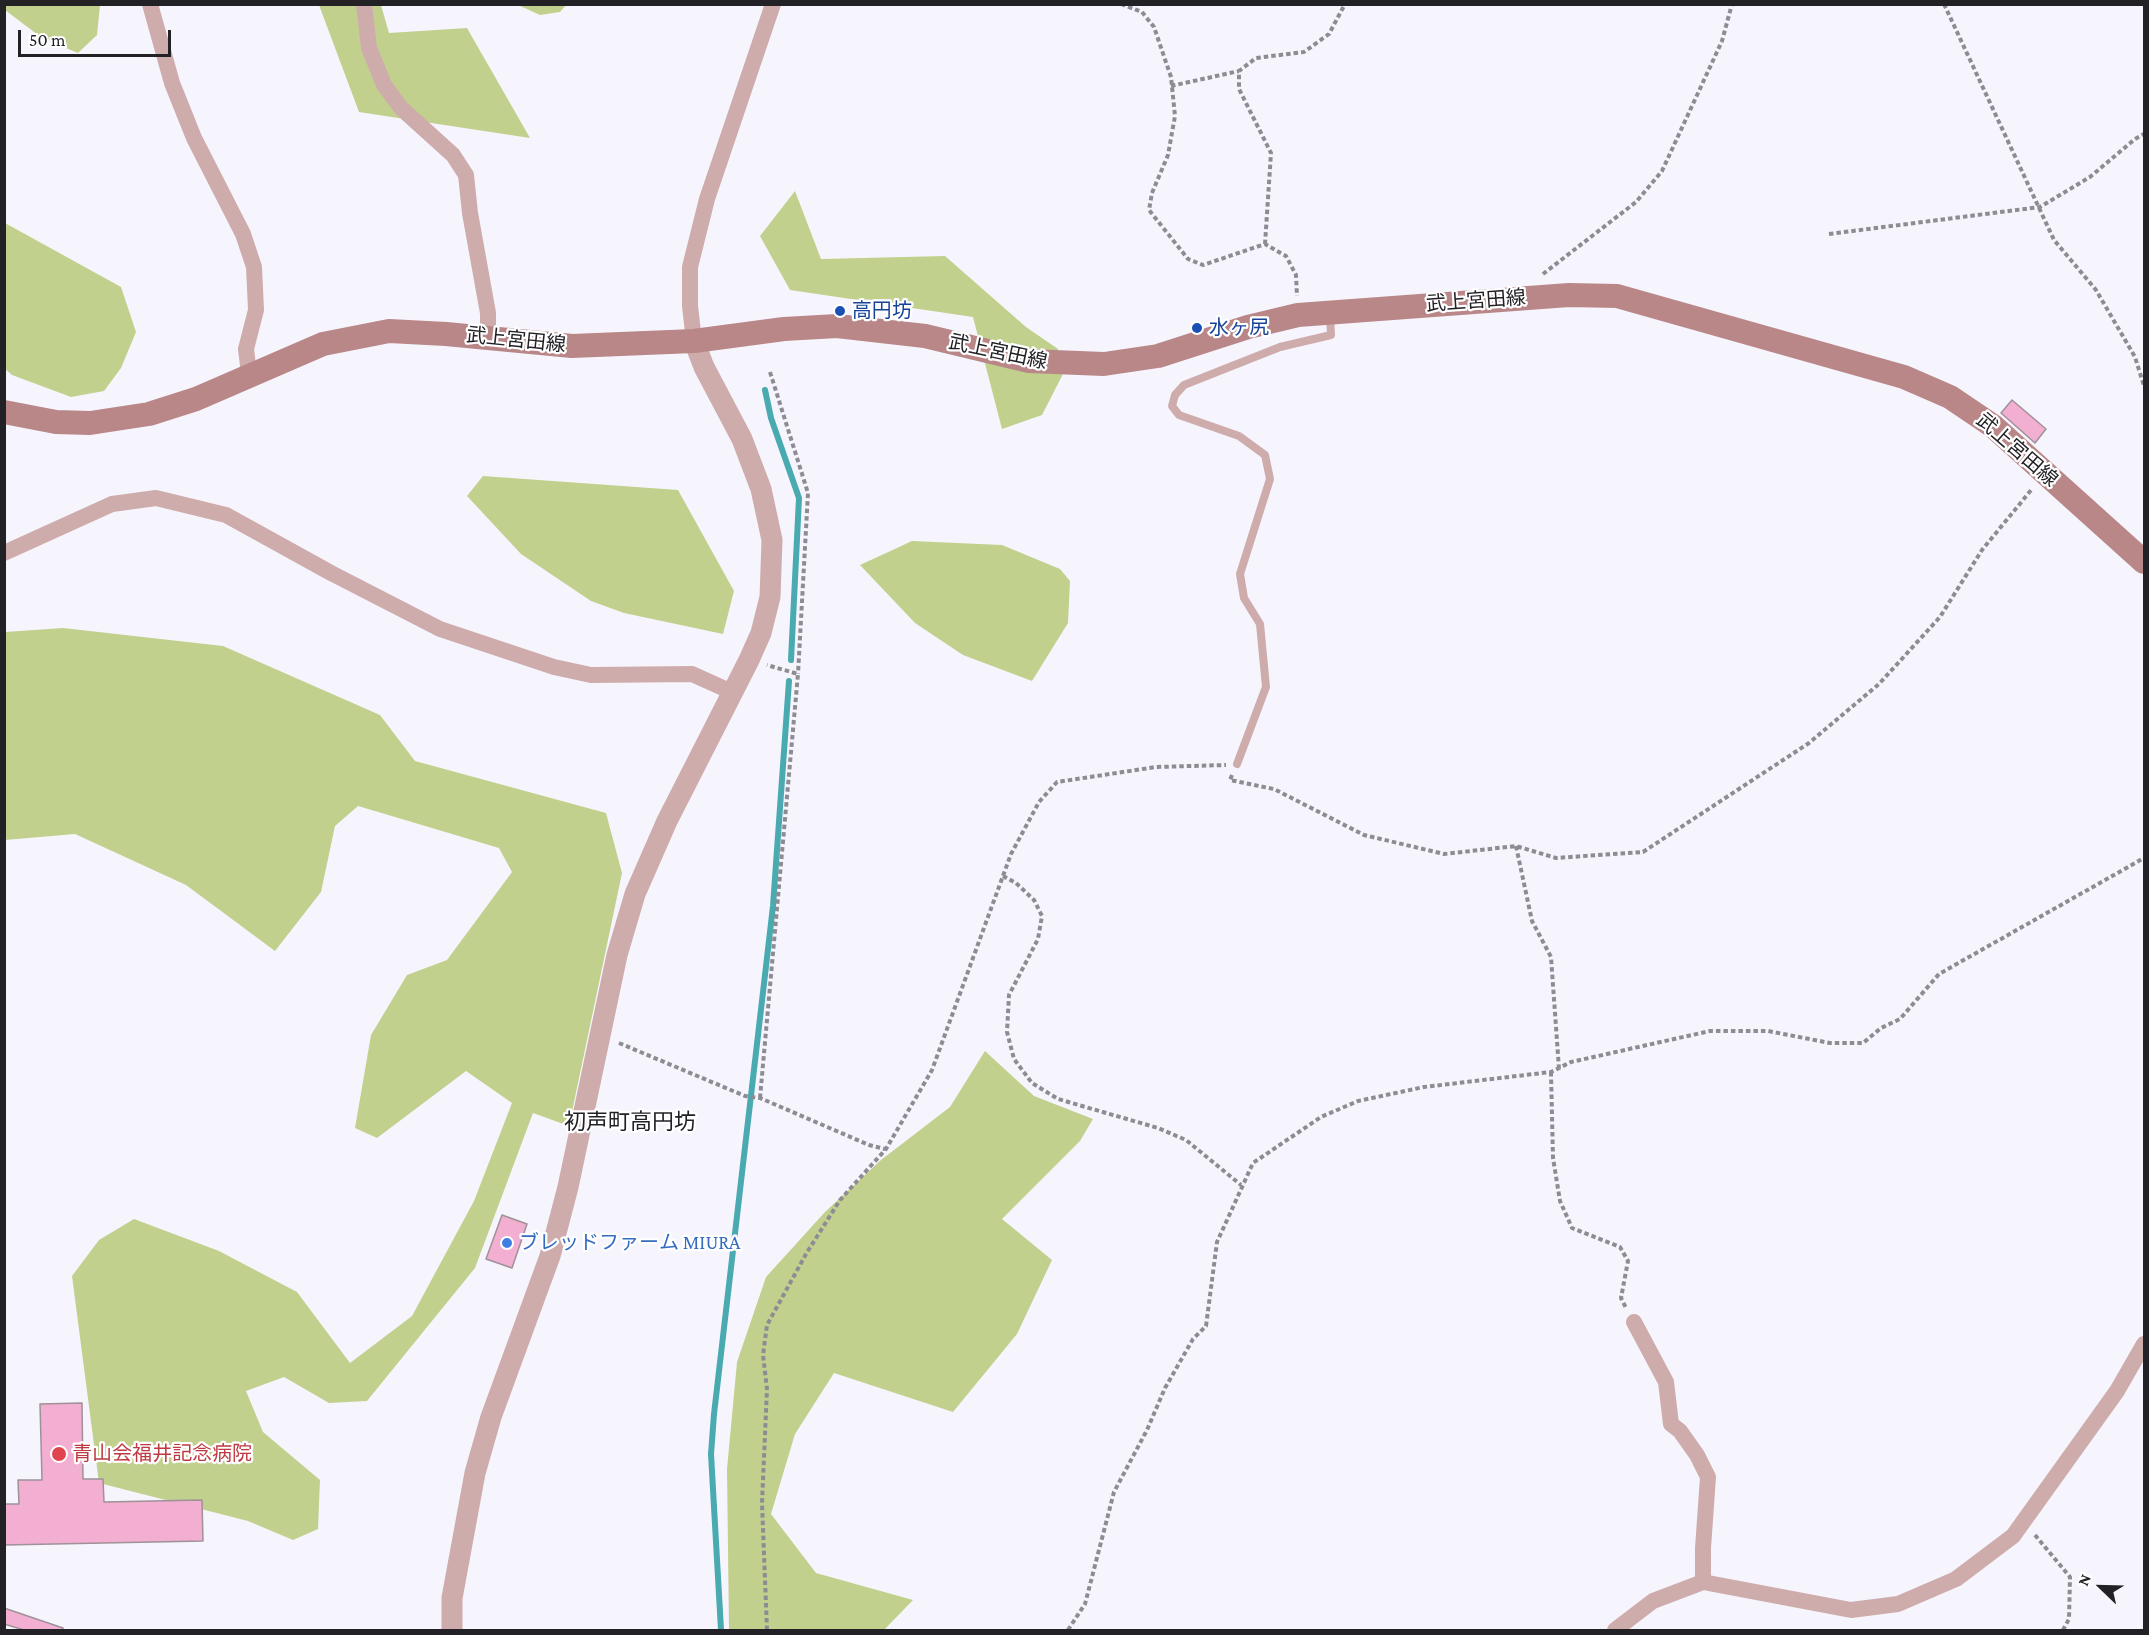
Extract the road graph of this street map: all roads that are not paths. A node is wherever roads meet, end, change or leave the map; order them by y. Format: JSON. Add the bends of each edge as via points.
{"nodes":[{"id":1,"x":150,"y":4,"type":"edge"},
{"id":2,"x":364,"y":4,"type":"edge"},
{"id":3,"x":773,"y":4,"type":"edge"},
{"id":4,"x":1330,"y":312,"type":"junction"},
{"id":5,"x":488,"y":338,"type":"junction"},
{"id":6,"x":694,"y":341,"type":"junction"},
{"id":7,"x":249,"y":374,"type":"junction"},
{"id":8,"x":4,"y":412,"type":"edge"},
{"id":9,"x":4,"y":553,"type":"edge"},
{"id":10,"x":2145,"y":562,"type":"edge"},
{"id":11,"x":732,"y":692,"type":"junction"},
{"id":12,"x":1237,"y":764,"type":"road end"},
{"id":13,"x":1634,"y":1322,"type":"road end"},
{"id":14,"x":2145,"y":1344,"type":"edge"},
{"id":15,"x":1703,"y":1582,"type":"junction"},
{"id":16,"x":452,"y":1630,"type":"edge"},
{"id":17,"x":1615,"y":1630,"type":"edge"}],
"edges":[{"from":1,"to":7,"type":"street","via":[[172,83],[194,138],[243,234],[254,267],[256,310],[246,349]]},
{"from":2,"to":5,"type":"street","via":[[369,48],[384,85],[401,108],[453,155],[466,175],[488,313]]},
{"from":3,"to":6,"type":"street","via":[[707,199],[690,267]]},
{"from":4,"to":6,"type":"main road","name":"武上宮田線","via":[[1248,327],[1158,356],[1104,364],[1029,361],[925,336],[861,328],[784,329]]},
{"from":4,"to":10,"type":"main road","name":"武上宮田線","via":[[1569,295],[1617,296],[1904,377],[1950,397],[1993,426]]},
{"from":4,"to":12,"type":"lane","via":[[1331,335],[1280,347],[1184,385],[1174,395],[1172,406],[1179,415],[1239,436],[1264,455],[1270,479],[1240,574],[1244,598],[1260,624],[1266,687]]},
{"from":5,"to":6,"type":"main road","name":"武上宮田線","via":[[572,346]]},
{"from":5,"to":7,"type":"main road","name":"武上宮田線","via":[[403,331],[373,333],[323,344]]},
{"from":6,"to":11,"type":"street","via":[[749,455],[770,522],[770,597],[761,633]]},
{"from":7,"to":8,"type":"main road","name":"武上宮田線","via":[[171,408],[117,420],[56,422]]},
{"from":9,"to":11,"type":"street","via":[[112,504],[156,498],[226,515],[440,629],[554,667],[582,673],[692,674]]},
{"from":11,"to":16,"type":"street","via":[[667,821],[635,894],[616,955],[550,1256],[491,1417],[475,1473],[452,1598]]},
{"from":13,"to":15,"type":"street","via":[[1666,1382],[1671,1424],[1680,1431],[1708,1477]]},
{"from":14,"to":15,"type":"street","via":[[2117,1391],[2013,1536],[1956,1579],[1898,1604],[1851,1610]]},
{"from":15,"to":17,"type":"street","via":[[1653,1601]]}]}
